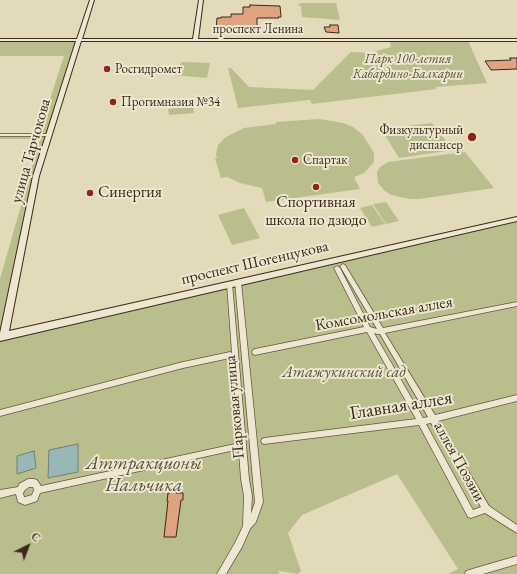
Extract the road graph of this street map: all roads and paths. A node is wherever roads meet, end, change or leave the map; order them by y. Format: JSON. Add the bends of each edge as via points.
{"nodes":[{"id":1,"x":92,"y":0,"type":"edge"},
{"id":2,"x":201,"y":0,"type":"edge"},
{"id":3,"x":0,"y":40,"type":"edge"},
{"id":4,"x":79,"y":40,"type":"junction"},
{"id":5,"x":194,"y":40,"type":"junction"},
{"id":6,"x":517,"y":40,"type":"edge"},
{"id":7,"x":0,"y":135,"type":"edge"},
{"id":8,"x":48,"y":135,"type":"junction"},
{"id":9,"x":517,"y":219,"type":"edge"},
{"id":10,"x":234,"y":283,"type":"junction"},
{"id":11,"x":517,"y":304,"type":"edge"},
{"id":12,"x":368,"y":330,"type":"junction"},
{"id":13,"x":381,"y":331,"type":"junction"},
{"id":14,"x":2,"y":336,"type":"edge"},
{"id":15,"x":255,"y":352,"type":"dead end"},
{"id":16,"x":230,"y":355,"type":"dead end"},
{"id":17,"x":517,"y":398,"type":"edge"},
{"id":18,"x":0,"y":413,"type":"edge"},
{"id":19,"x":432,"y":419,"type":"junction"},
{"id":20,"x":421,"y":422,"type":"junction"},
{"id":21,"x":264,"y":441,"type":"dead end"},
{"id":22,"x":235,"y":447,"type":"dead end"},
{"id":23,"x":20,"y":490,"type":"junction"},
{"id":24,"x":38,"y":490,"type":"junction"},
{"id":25,"x":0,"y":494,"type":"edge"},
{"id":26,"x":486,"y":509,"type":"junction"},
{"id":27,"x":247,"y":526,"type":"junction"},
{"id":28,"x":517,"y":529,"type":"edge"},
{"id":29,"x":517,"y":560,"type":"edge"},
{"id":30,"x":220,"y":574,"type":"edge"},
{"id":31,"x":469,"y":574,"type":"edge"}],
"edges":[{"from":1,"to":4,"type":"street","name":"улица Тарчокова"},
{"from":2,"to":5,"type":"street"},
{"from":3,"to":4,"type":"street","name":"проспект Ленина"},
{"from":4,"to":5,"type":"street","name":"проспект Ленина"},
{"from":4,"to":8,"type":"street","name":"улица Тарчокова"},
{"from":5,"to":6,"type":"street","name":"проспект Ленина"},
{"from":7,"to":8,"type":"street"},
{"from":8,"to":14,"type":"street","name":"улица Тарчокова","via":[[30,201]]},
{"from":9,"to":10,"type":"street","name":"проспект Шогенцукова"},
{"from":10,"to":14,"type":"street","name":"проспект Шогенцукова"},
{"from":10,"to":27,"type":"street","name":"Парковая улица","via":[[248,496]]},
{"from":10,"to":27,"type":"street","name":"Парковая улица","via":[[259,502],[253,519]]},
{"from":11,"to":13,"type":"street","name":"Комсомольская аллея"},
{"from":12,"to":13,"type":"street","name":"Комсомольская аллея"},
{"from":12,"to":13,"type":"street","name":"аллея Поэзии","via":[[340,267]]},
{"from":12,"to":15,"type":"street","name":"Комсомольская аллея"},
{"from":12,"to":20,"type":"street","name":"аллея Поэзии"},
{"from":13,"to":19,"type":"street","name":"аллея Поэзии"},
{"from":16,"to":18,"type":"street"},
{"from":17,"to":19,"type":"street","name":"Главная аллея"},
{"from":19,"to":20,"type":"street","name":"Главная аллея"},
{"from":19,"to":26,"type":"street","name":"аллея Поэзии"},
{"from":20,"to":21,"type":"street","name":"Главная аллея"},
{"from":20,"to":26,"type":"street","name":"аллея Поэзии","via":[[471,514]]},
{"from":22,"to":24,"type":"street"},
{"from":23,"to":24,"type":"street","via":[[31,482],[36,484]]},
{"from":23,"to":24,"type":"street","via":[[20,497],[25,501],[34,498]]},
{"from":23,"to":25,"type":"street"},
{"from":26,"to":28,"type":"street"},
{"from":27,"to":30,"type":"street","name":"Парковая улица"},
{"from":29,"to":31,"type":"street"}]}
